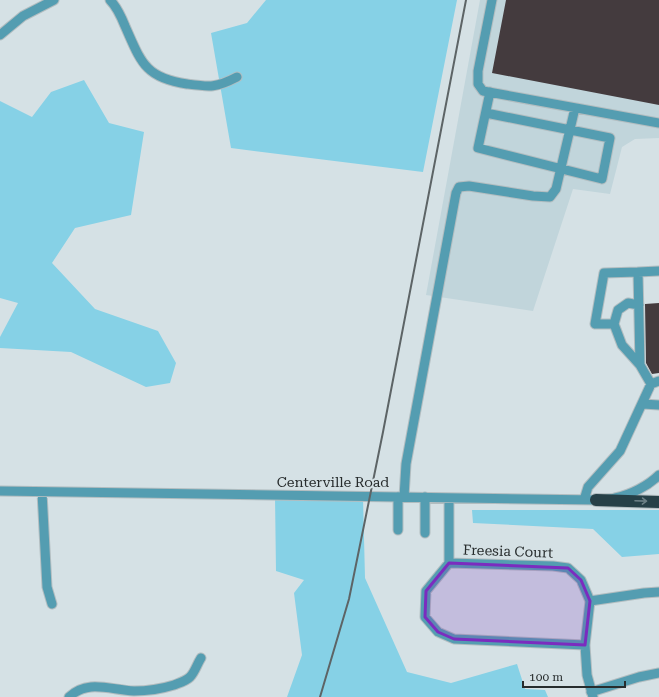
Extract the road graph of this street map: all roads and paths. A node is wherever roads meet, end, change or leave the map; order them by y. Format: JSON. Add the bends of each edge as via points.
{"nodes":[{"id":1,"x":54,"y":0,"type":"edge"},
{"id":2,"x":110,"y":0,"type":"edge"},
{"id":3,"x":492,"y":0,"type":"edge"},
{"id":4,"x":0,"y":35,"type":"edge"},
{"id":5,"x":238,"y":77,"type":"dead end"},
{"id":6,"x":490,"y":92,"type":"junction"},
{"id":7,"x":575,"y":108,"type":"junction"},
{"id":8,"x":486,"y":113,"type":"junction"},
{"id":9,"x":659,"y":123,"type":"edge"},
{"id":10,"x":570,"y":130,"type":"junction"},
{"id":11,"x":561,"y":169,"type":"junction"},
{"id":12,"x":659,"y":271,"type":"edge"},
{"id":13,"x":638,"y":272,"type":"junction"},
{"id":14,"x":639,"y":305,"type":"junction"},
{"id":15,"x":614,"y":324,"type":"junction"},
{"id":16,"x":640,"y":365,"type":"junction"},
{"id":17,"x":655,"y":383,"type":"edge"},
{"id":18,"x":643,"y":404,"type":"junction"},
{"id":19,"x":659,"y":405,"type":"edge"},
{"id":20,"x":659,"y":475,"type":"edge"},
{"id":21,"x":0,"y":491,"type":"edge"},
{"id":22,"x":42,"y":492,"type":"junction"},
{"id":23,"x":401,"y":496,"type":"junction"},
{"id":24,"x":425,"y":497,"type":"junction"},
{"id":25,"x":449,"y":498,"type":"junction"},
{"id":26,"x":590,"y":500,"type":"junction"},
{"id":27,"x":659,"y":502,"type":"edge"},
{"id":28,"x":398,"y":530,"type":"dead end"},
{"id":29,"x":424,"y":533,"type":"dead end"},
{"id":30,"x":449,"y":563,"type":"junction"},
{"id":31,"x":659,"y":592,"type":"edge"},
{"id":32,"x":590,"y":601,"type":"junction"},
{"id":33,"x":52,"y":604,"type":"dead end"},
{"id":34,"x":585,"y":644,"type":"junction"},
{"id":35,"x":201,"y":658,"type":"dead end"},
{"id":36,"x":659,"y":673,"type":"edge"},
{"id":37,"x":592,"y":695,"type":"edge"},
{"id":38,"x":69,"y":697,"type":"edge"}],
"edges":[{"from":1,"to":4,"type":"street","via":[[23,16]]},
{"from":2,"to":5,"type":"street","via":[[119,13],[140,59],[158,76],[173,82],[212,86],[223,85]]},
{"from":3,"to":6,"type":"street","via":[[478,71],[478,84],[483,91]]},
{"from":6,"to":7,"type":"street"},
{"from":6,"to":8,"type":"street"},
{"from":7,"to":9,"type":"street"},
{"from":7,"to":10,"type":"street"},
{"from":8,"to":10,"type":"street"},
{"from":8,"to":11,"type":"street","via":[[478,148]]},
{"from":10,"to":11,"type":"street"},
{"from":10,"to":11,"type":"street","via":[[610,138],[602,179]]},
{"from":11,"to":23,"type":"street","via":[[556,189],[550,197],[469,186],[459,188],[456,193]]},
{"from":12,"to":13,"type":"street"},
{"from":13,"to":14,"type":"street"},
{"from":13,"to":15,"type":"street","via":[[604,273],[595,324]]},
{"from":14,"to":15,"type":"street","via":[[628,303],[618,310]]},
{"from":14,"to":16,"type":"street"},
{"from":15,"to":16,"type":"street","via":[[622,345]]},
{"from":16,"to":17,"type":"street"},
{"from":17,"to":18,"type":"street"},
{"from":18,"to":19,"type":"street"},
{"from":18,"to":26,"type":"street","via":[[620,451],[588,487]]},
{"from":20,"to":26,"type":"street","name":"Centerville Road","via":[[652,482],[632,492],[615,498]]},
{"from":21,"to":22,"type":"street","name":"Centerville Road"},
{"from":22,"to":23,"type":"street","name":"Centerville Road"},
{"from":22,"to":33,"type":"street","via":[[47,587]]},
{"from":23,"to":24,"type":"street","name":"Centerville Road"},
{"from":23,"to":28,"type":"street"},
{"from":24,"to":25,"type":"street","name":"Centerville Road"},
{"from":24,"to":29,"type":"street"},
{"from":25,"to":26,"type":"street","name":"Centerville Road"},
{"from":25,"to":30,"type":"street"},
{"from":26,"to":27,"type":"highway","one_way":true},
{"from":30,"to":32,"type":"street","name":"Freesia Court","via":[[568,568],[582,580]]},
{"from":30,"to":34,"type":"street","name":"Freesia Court","via":[[426,591],[425,617],[438,632],[454,638]]},
{"from":31,"to":32,"type":"street"},
{"from":32,"to":34,"type":"street","name":"Freesia Court"},
{"from":34,"to":37,"type":"street","name":"Freesia Court","via":[[587,675]]},
{"from":35,"to":38,"type":"street","via":[[190,676],[170,686],[136,691],[89,686]]},
{"from":36,"to":37,"type":"street","via":[[639,677]]}]}
